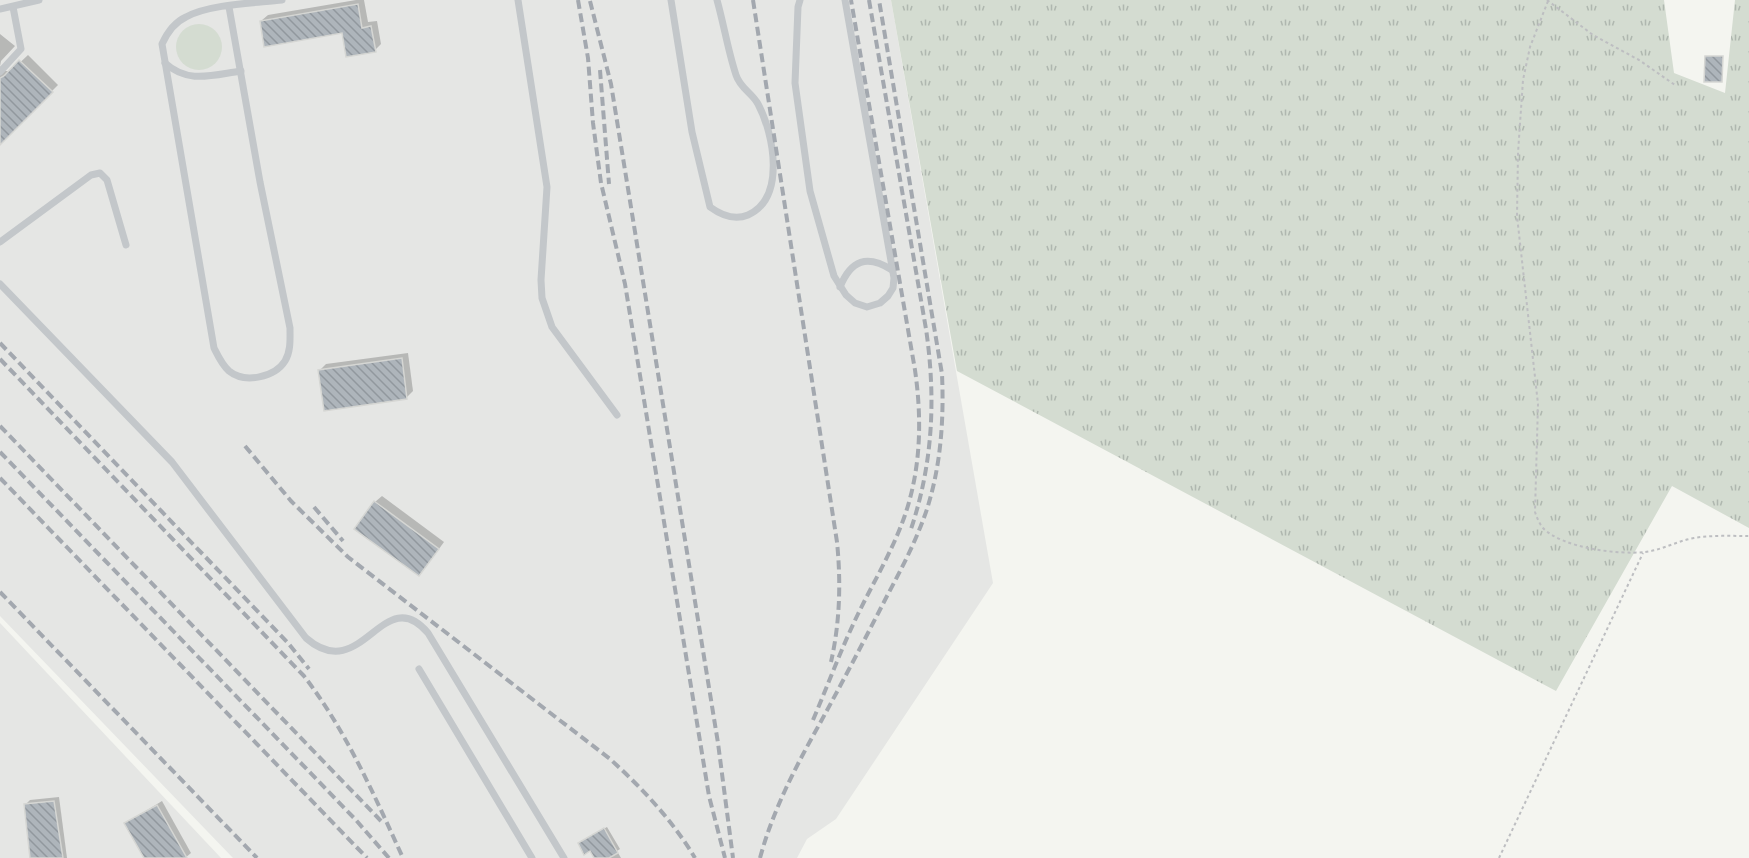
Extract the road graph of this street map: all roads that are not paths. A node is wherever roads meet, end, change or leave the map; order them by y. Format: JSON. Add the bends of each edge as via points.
{"nodes":[{"id":1,"x":39,"y":0,"type":"edge"},
{"id":2,"x":282,"y":0,"type":"edge"},
{"id":3,"x":518,"y":0,"type":"edge"},
{"id":4,"x":671,"y":0,"type":"edge"},
{"id":5,"x":717,"y":0,"type":"edge"},
{"id":6,"x":800,"y":0,"type":"edge"},
{"id":7,"x":845,"y":0,"type":"edge"},
{"id":8,"x":13,"y":7,"type":"junction"},
{"id":9,"x":229,"y":7,"type":"junction"},
{"id":10,"x":0,"y":9,"type":"edge"},
{"id":11,"x":165,"y":63,"type":"junction"},
{"id":12,"x":241,"y":71,"type":"junction"},
{"id":13,"x":0,"y":72,"type":"edge"},
{"id":14,"x":0,"y":242,"type":"edge"},
{"id":15,"x":126,"y":245,"type":"dead end"},
{"id":16,"x":892,"y":270,"type":"junction"},
{"id":17,"x":0,"y":284,"type":"edge"},
{"id":18,"x":840,"y":287,"type":"junction"},
{"id":19,"x":617,"y":416,"type":"dead end"},
{"id":20,"x":418,"y":669,"type":"dead end"},
{"id":21,"x":532,"y":858,"type":"edge"},
{"id":22,"x":564,"y":858,"type":"edge"}],
"edges":[{"from":1,"to":8,"type":"lane"},
{"from":2,"to":9,"type":"lane"},
{"from":3,"to":19,"type":"lane","via":[[547,188],[542,298],[552,327]]},
{"from":4,"to":5,"type":"lane","via":[[692,132],[710,207],[734,218],[760,207],[769,196],[773,184],[771,145],[757,101],[737,78]]},
{"from":6,"to":18,"type":"lane","via":[[795,82],[810,190]]},
{"from":7,"to":16,"type":"lane"},
{"from":8,"to":10,"type":"lane"},
{"from":8,"to":13,"type":"lane","via":[[21,49]]},
{"from":9,"to":11,"type":"lane","via":[[202,10],[175,25],[162,45]]},
{"from":9,"to":12,"type":"lane"},
{"from":11,"to":12,"type":"lane","via":[[189,76]]},
{"from":11,"to":12,"type":"lane","via":[[214,348],[230,372],[243,378],[275,371],[285,360],[290,328]]},
{"from":14,"to":15,"type":"lane","via":[[100,173],[107,180]]},
{"from":16,"to":18,"type":"lane","via":[[881,263],[859,262],[845,274]]},
{"from":16,"to":18,"type":"lane","via":[[893,288],[873,306],[855,303]]},
{"from":17,"to":22,"type":"lane","via":[[172,462],[306,638],[318,648],[330,652],[347,650],[390,621],[404,617],[418,621]]},
{"from":20,"to":21,"type":"lane"}]}
